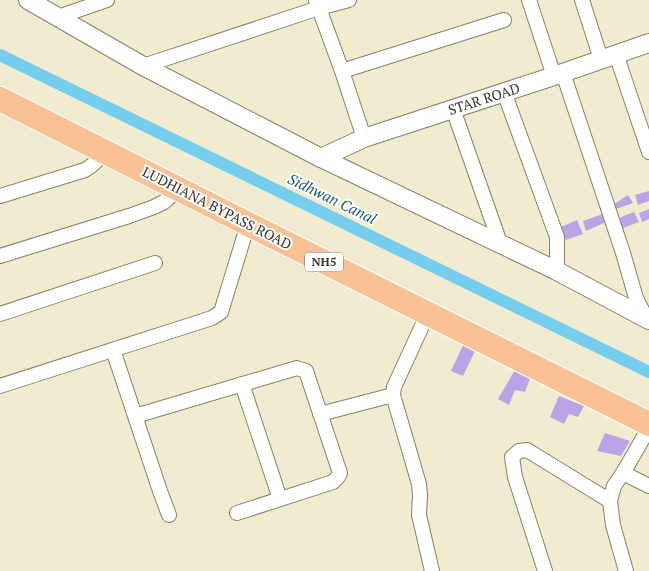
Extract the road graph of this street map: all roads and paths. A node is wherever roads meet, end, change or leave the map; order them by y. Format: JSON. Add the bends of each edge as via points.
{"nodes":[{"id":1,"x":28,"y":0,"type":"edge"},
{"id":2,"x":107,"y":0,"type":"edge"},
{"id":3,"x":349,"y":0,"type":"edge"},
{"id":4,"x":528,"y":0,"type":"edge"},
{"id":5,"x":582,"y":0,"type":"edge"},
{"id":6,"x":318,"y":4,"type":"edge"},
{"id":7,"x":58,"y":17,"type":"junction"},
{"id":8,"x":504,"y":20,"type":"dead end"},
{"id":9,"x":649,"y":43,"type":"edge"},
{"id":10,"x":609,"y":57,"type":"junction"},
{"id":11,"x":143,"y":66,"type":"junction"},
{"id":12,"x":342,"y":71,"type":"junction"},
{"id":13,"x":558,"y":74,"type":"junction"},
{"id":14,"x":0,"y":84,"type":"edge"},
{"id":15,"x":504,"y":92,"type":"junction"},
{"id":16,"x":0,"y":99,"type":"edge"},
{"id":17,"x":453,"y":109,"type":"junction"},
{"id":18,"x":364,"y":138,"type":"junction"},
{"id":19,"x":103,"y":150,"type":"junction"},
{"id":20,"x":649,"y":152,"type":"edge"},
{"id":21,"x":321,"y":158,"type":"junction"},
{"id":22,"x":177,"y":188,"type":"junction"},
{"id":23,"x":0,"y":196,"type":"edge"},
{"id":24,"x":248,"y":224,"type":"junction"},
{"id":25,"x":500,"y":243,"type":"junction"},
{"id":26,"x":0,"y":256,"type":"edge"},
{"id":27,"x":155,"y":263,"type":"dead end"},
{"id":28,"x":557,"y":270,"type":"junction"},
{"id":29,"x":0,"y":314,"type":"edge"},
{"id":30,"x":428,"y":314,"type":"junction"},
{"id":31,"x":648,"y":319,"type":"edge"},
{"id":32,"x":114,"y":350,"type":"junction"},
{"id":33,"x":242,"y":384,"type":"junction"},
{"id":34,"x":0,"y":386,"type":"edge"},
{"id":35,"x":393,"y":395,"type":"junction"},
{"id":36,"x":649,"y":408,"type":"edge"},
{"id":37,"x":320,"y":414,"type":"junction"},
{"id":38,"x":135,"y":416,"type":"junction"},
{"id":39,"x":649,"y":426,"type":"edge"},
{"id":40,"x":623,"y":473,"type":"junction"},
{"id":41,"x":649,"y":486,"type":"edge"},
{"id":42,"x":280,"y":499,"type":"junction"},
{"id":43,"x":610,"y":501,"type":"junction"},
{"id":44,"x":237,"y":513,"type":"dead end"},
{"id":45,"x":169,"y":515,"type":"dead end"},
{"id":46,"x":432,"y":571,"type":"edge"},
{"id":47,"x":545,"y":571,"type":"edge"},
{"id":48,"x":626,"y":571,"type":"edge"}],
"edges":[{"from":1,"to":7,"type":"street"},
{"from":2,"to":7,"type":"street"},
{"from":3,"to":6,"type":"street"},
{"from":4,"to":13,"type":"street"},
{"from":5,"to":10,"type":"street"},
{"from":6,"to":11,"type":"street"},
{"from":6,"to":12,"type":"street"},
{"from":7,"to":11,"type":"street"},
{"from":8,"to":12,"type":"street"},
{"from":9,"to":10,"type":"street","name":"STAR ROAD"},
{"from":10,"to":13,"type":"street","name":"STAR ROAD"},
{"from":10,"to":20,"type":"street"},
{"from":11,"to":21,"type":"street"},
{"from":12,"to":18,"type":"street"},
{"from":13,"to":15,"type":"street","name":"STAR ROAD"},
{"from":13,"to":31,"type":"street","via":[[623,253],[636,298]]},
{"from":14,"to":36,"type":"highway","name":"LUDHIANA BYPASS ROAD","number":"NH5"},
{"from":15,"to":17,"type":"street","name":"STAR ROAD"},
{"from":15,"to":28,"type":"street","via":[[557,237]]},
{"from":16,"to":19,"type":"highway","name":"LUDHIANA BYPASS ROAD","number":"NH5"},
{"from":17,"to":18,"type":"street","name":"STAR ROAD"},
{"from":17,"to":25,"type":"street"},
{"from":18,"to":21,"type":"street","name":"STAR ROAD"},
{"from":19,"to":22,"type":"highway","name":"LUDHIANA BYPASS ROAD","number":"NH5"},
{"from":19,"to":23,"type":"street","via":[[99,159],[85,170]]},
{"from":21,"to":25,"type":"street"},
{"from":22,"to":24,"type":"highway","name":"LUDHIANA BYPASS ROAD","number":"NH5"},
{"from":22,"to":26,"type":"street","via":[[164,202],[154,207]]},
{"from":24,"to":30,"type":"highway","name":"LUDHIANA BYPASS ROAD","number":"NH5"},
{"from":24,"to":32,"type":"street","via":[[220,312],[212,318]]},
{"from":25,"to":28,"type":"street"},
{"from":27,"to":29,"type":"street"},
{"from":28,"to":31,"type":"street"},
{"from":30,"to":35,"type":"street","via":[[394,386]]},
{"from":30,"to":39,"type":"highway","name":"LUDHIANA BYPASS ROAD","number":"NH5"},
{"from":32,"to":34,"type":"street"},
{"from":32,"to":38,"type":"street"},
{"from":33,"to":37,"type":"street","via":[[297,368],[306,371]]},
{"from":33,"to":38,"type":"street"},
{"from":33,"to":42,"type":"street"},
{"from":35,"to":37,"type":"street"},
{"from":35,"to":46,"type":"street","via":[[419,484],[419,515]]},
{"from":37,"to":42,"type":"street","via":[[340,473],[333,482]]},
{"from":38,"to":45,"type":"street"},
{"from":39,"to":40,"type":"street"},
{"from":40,"to":41,"type":"street"},
{"from":40,"to":43,"type":"street","via":[[614,486]]},
{"from":42,"to":44,"type":"street"},
{"from":43,"to":47,"type":"street","via":[[527,450],[512,457],[515,477]]},
{"from":43,"to":48,"type":"street"}]}
